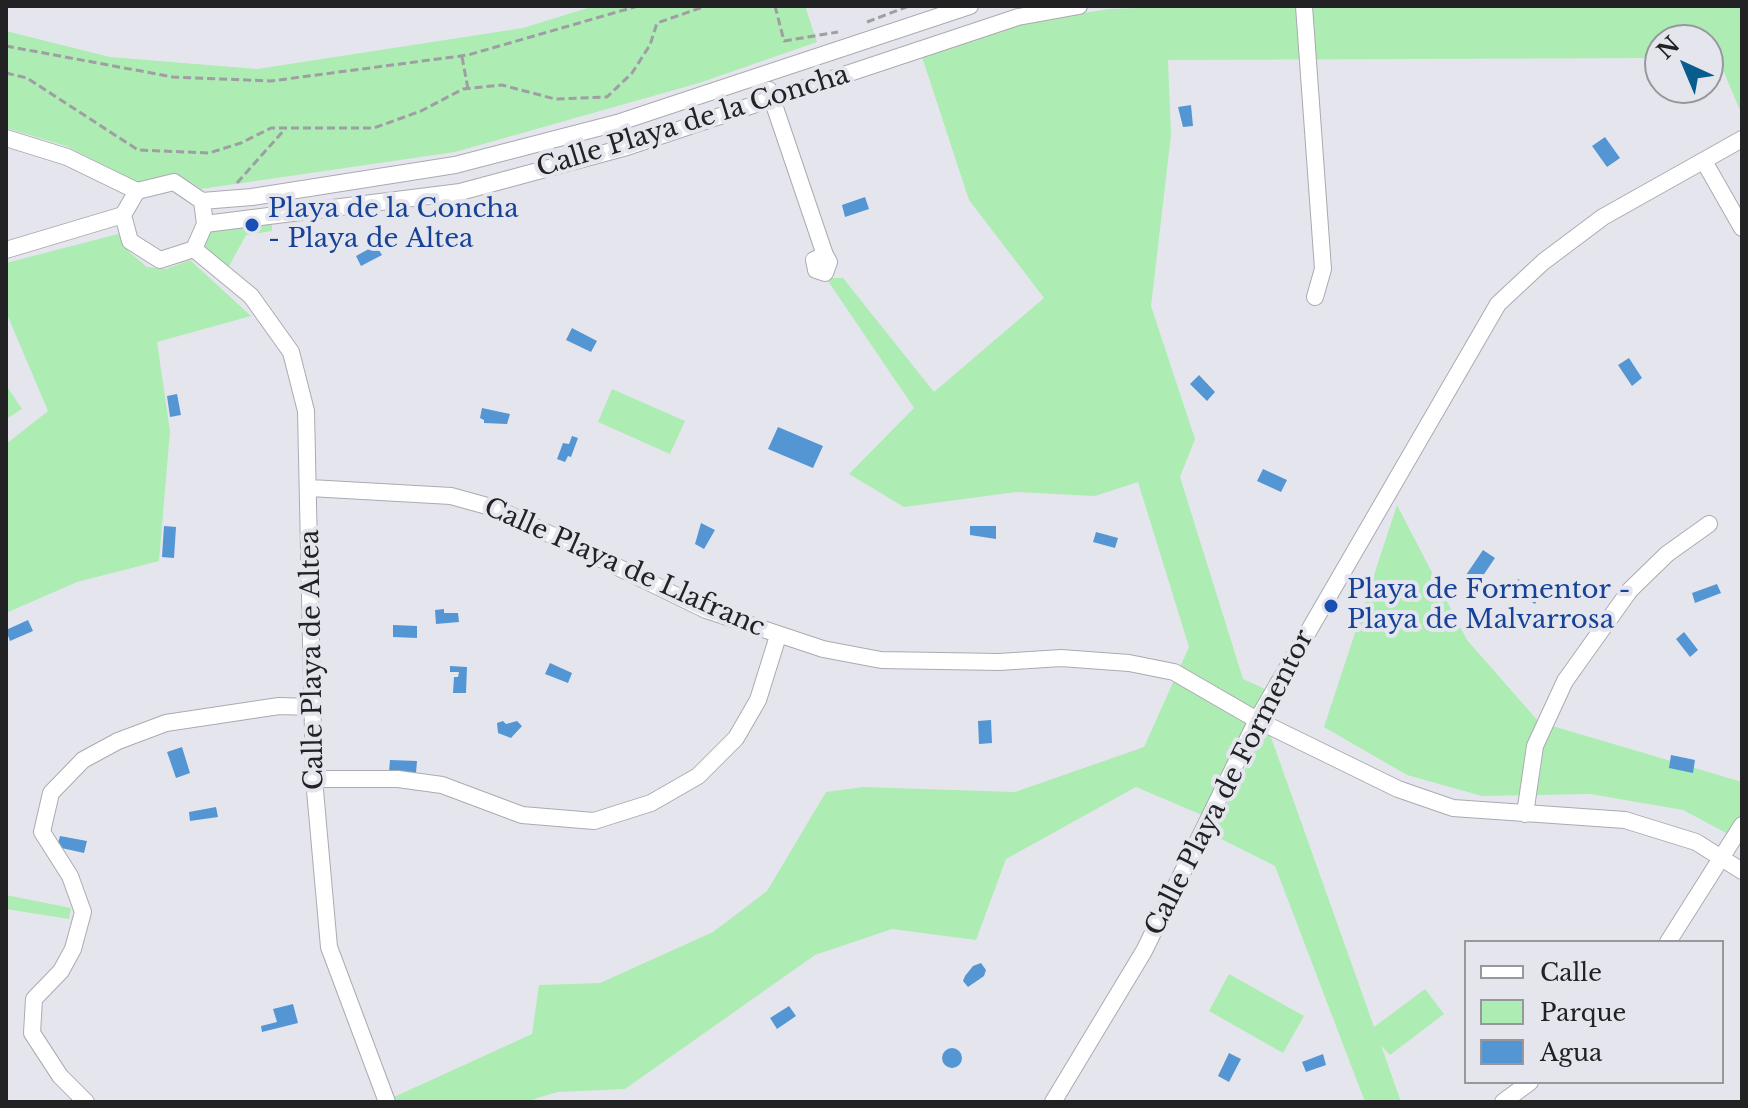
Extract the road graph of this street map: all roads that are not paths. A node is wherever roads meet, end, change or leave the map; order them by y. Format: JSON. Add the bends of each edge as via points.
{"nodes":[{"id":1,"x":970,"y":6,"type":"edge"},
{"id":2,"x":1079,"y":6,"type":"edge"},
{"id":3,"x":1304,"y":6,"type":"edge"},
{"id":4,"x":763,"y":74,"type":"junction"},
{"id":5,"x":772,"y":98,"type":"junction"},
{"id":6,"x":6,"y":138,"type":"edge"},
{"id":7,"x":1742,"y":139,"type":"edge"},
{"id":8,"x":1705,"y":163,"type":"junction"},
{"id":9,"x":137,"y":191,"type":"junction"},
{"id":10,"x":202,"y":201,"type":"junction"},
{"id":11,"x":123,"y":215,"type":"junction"},
{"id":12,"x":205,"y":224,"type":"junction"},
{"id":13,"x":1742,"y":228,"type":"edge"},
{"id":14,"x":194,"y":249,"type":"junction"},
{"id":15,"x":6,"y":250,"type":"edge"},
{"id":16,"x":825,"y":255,"type":"dead end"},
{"id":17,"x":1315,"y":297,"type":"dead end"},
{"id":18,"x":310,"y":488,"type":"junction"},
{"id":19,"x":1709,"y":524,"type":"dead end"},
{"id":20,"x":778,"y":636,"type":"junction"},
{"id":21,"x":312,"y":707,"type":"junction"},
{"id":22,"x":1257,"y":720,"type":"junction"},
{"id":23,"x":314,"y":779,"type":"junction"},
{"id":24,"x":1525,"y":814,"type":"junction"},
{"id":25,"x":1742,"y":825,"type":"edge"},
{"id":26,"x":1719,"y":856,"type":"junction"},
{"id":27,"x":1742,"y":871,"type":"edge"},
{"id":28,"x":1669,"y":940,"type":"edge"},
{"id":29,"x":1527,"y":1084,"type":"edge"},
{"id":30,"x":86,"y":1102,"type":"edge"},
{"id":31,"x":387,"y":1102,"type":"edge"},
{"id":32,"x":1053,"y":1102,"type":"edge"},
{"id":33,"x":1503,"y":1102,"type":"edge"}],
"edges":[{"from":1,"to":4,"type":"street","name":"Calle Playa de la Concha"},
{"from":2,"to":5,"type":"street","name":"Calle Playa de la Concha","via":[[1018,17]]},
{"from":3,"to":17,"type":"street","via":[[1323,269]]},
{"from":4,"to":5,"type":"street"},
{"from":4,"to":10,"type":"street","name":"Calle Playa de la Concha","via":[[617,123],[455,165]]},
{"from":5,"to":12,"type":"street","name":"Calle Playa de la Concha","via":[[627,147],[460,192]]},
{"from":5,"to":16,"type":"street"},
{"from":6,"to":9,"type":"street","via":[[67,157]]},
{"from":7,"to":8,"type":"street","name":"Calle Playa de Formentor"},
{"from":8,"to":13,"type":"street"},
{"from":8,"to":22,"type":"street","name":"Calle Playa de Formentor","via":[[1603,217],[1498,304]]},
{"from":9,"to":10,"type":"street","via":[[174,182]]},
{"from":9,"to":11,"type":"street"},
{"from":10,"to":12,"type":"street"},
{"from":11,"to":14,"type":"street","via":[[130,241],[160,260]]},
{"from":11,"to":15,"type":"street"},
{"from":12,"to":14,"type":"street"},
{"from":14,"to":18,"type":"street","name":"Calle Playa de Altea","via":[[251,296],[291,352],[306,411]]},
{"from":18,"to":20,"type":"street","name":"Calle Playa de Llafranc","via":[[451,496],[498,509],[665,591]]},
{"from":18,"to":21,"type":"street","name":"Calle Playa de Altea"},
{"from":19,"to":24,"type":"street","via":[[1630,590],[1565,681],[1535,746]]},
{"from":20,"to":22,"type":"street","name":"Calle Playa de Llafranc","via":[[881,660],[1061,658],[1129,663],[1174,672]]},
{"from":20,"to":23,"type":"street","via":[[758,700],[736,738],[698,776],[651,803],[594,821],[522,815],[442,785],[372,777]]},
{"from":21,"to":23,"type":"street","name":"Calle Playa de Altea"},
{"from":21,"to":30,"type":"street","via":[[279,706],[166,723],[83,760],[51,793],[42,832],[70,876],[83,912],[61,971],[34,999],[32,1033],[60,1076]]},
{"from":22,"to":24,"type":"street","name":"Calle Playa de Llafranc","via":[[1398,789],[1453,808]]},
{"from":22,"to":32,"type":"street","name":"Calle Playa de Formentor","via":[[1144,951]]},
{"from":23,"to":31,"type":"street","name":"Calle Playa de Altea","via":[[329,947]]},
{"from":24,"to":26,"type":"street","name":"Calle Playa de Llafranc","via":[[1625,820],[1696,842]]},
{"from":25,"to":26,"type":"street"},
{"from":26,"to":27,"type":"street","name":"Calle Playa de Llafranc"},
{"from":26,"to":28,"type":"street"},
{"from":29,"to":33,"type":"street"}]}
